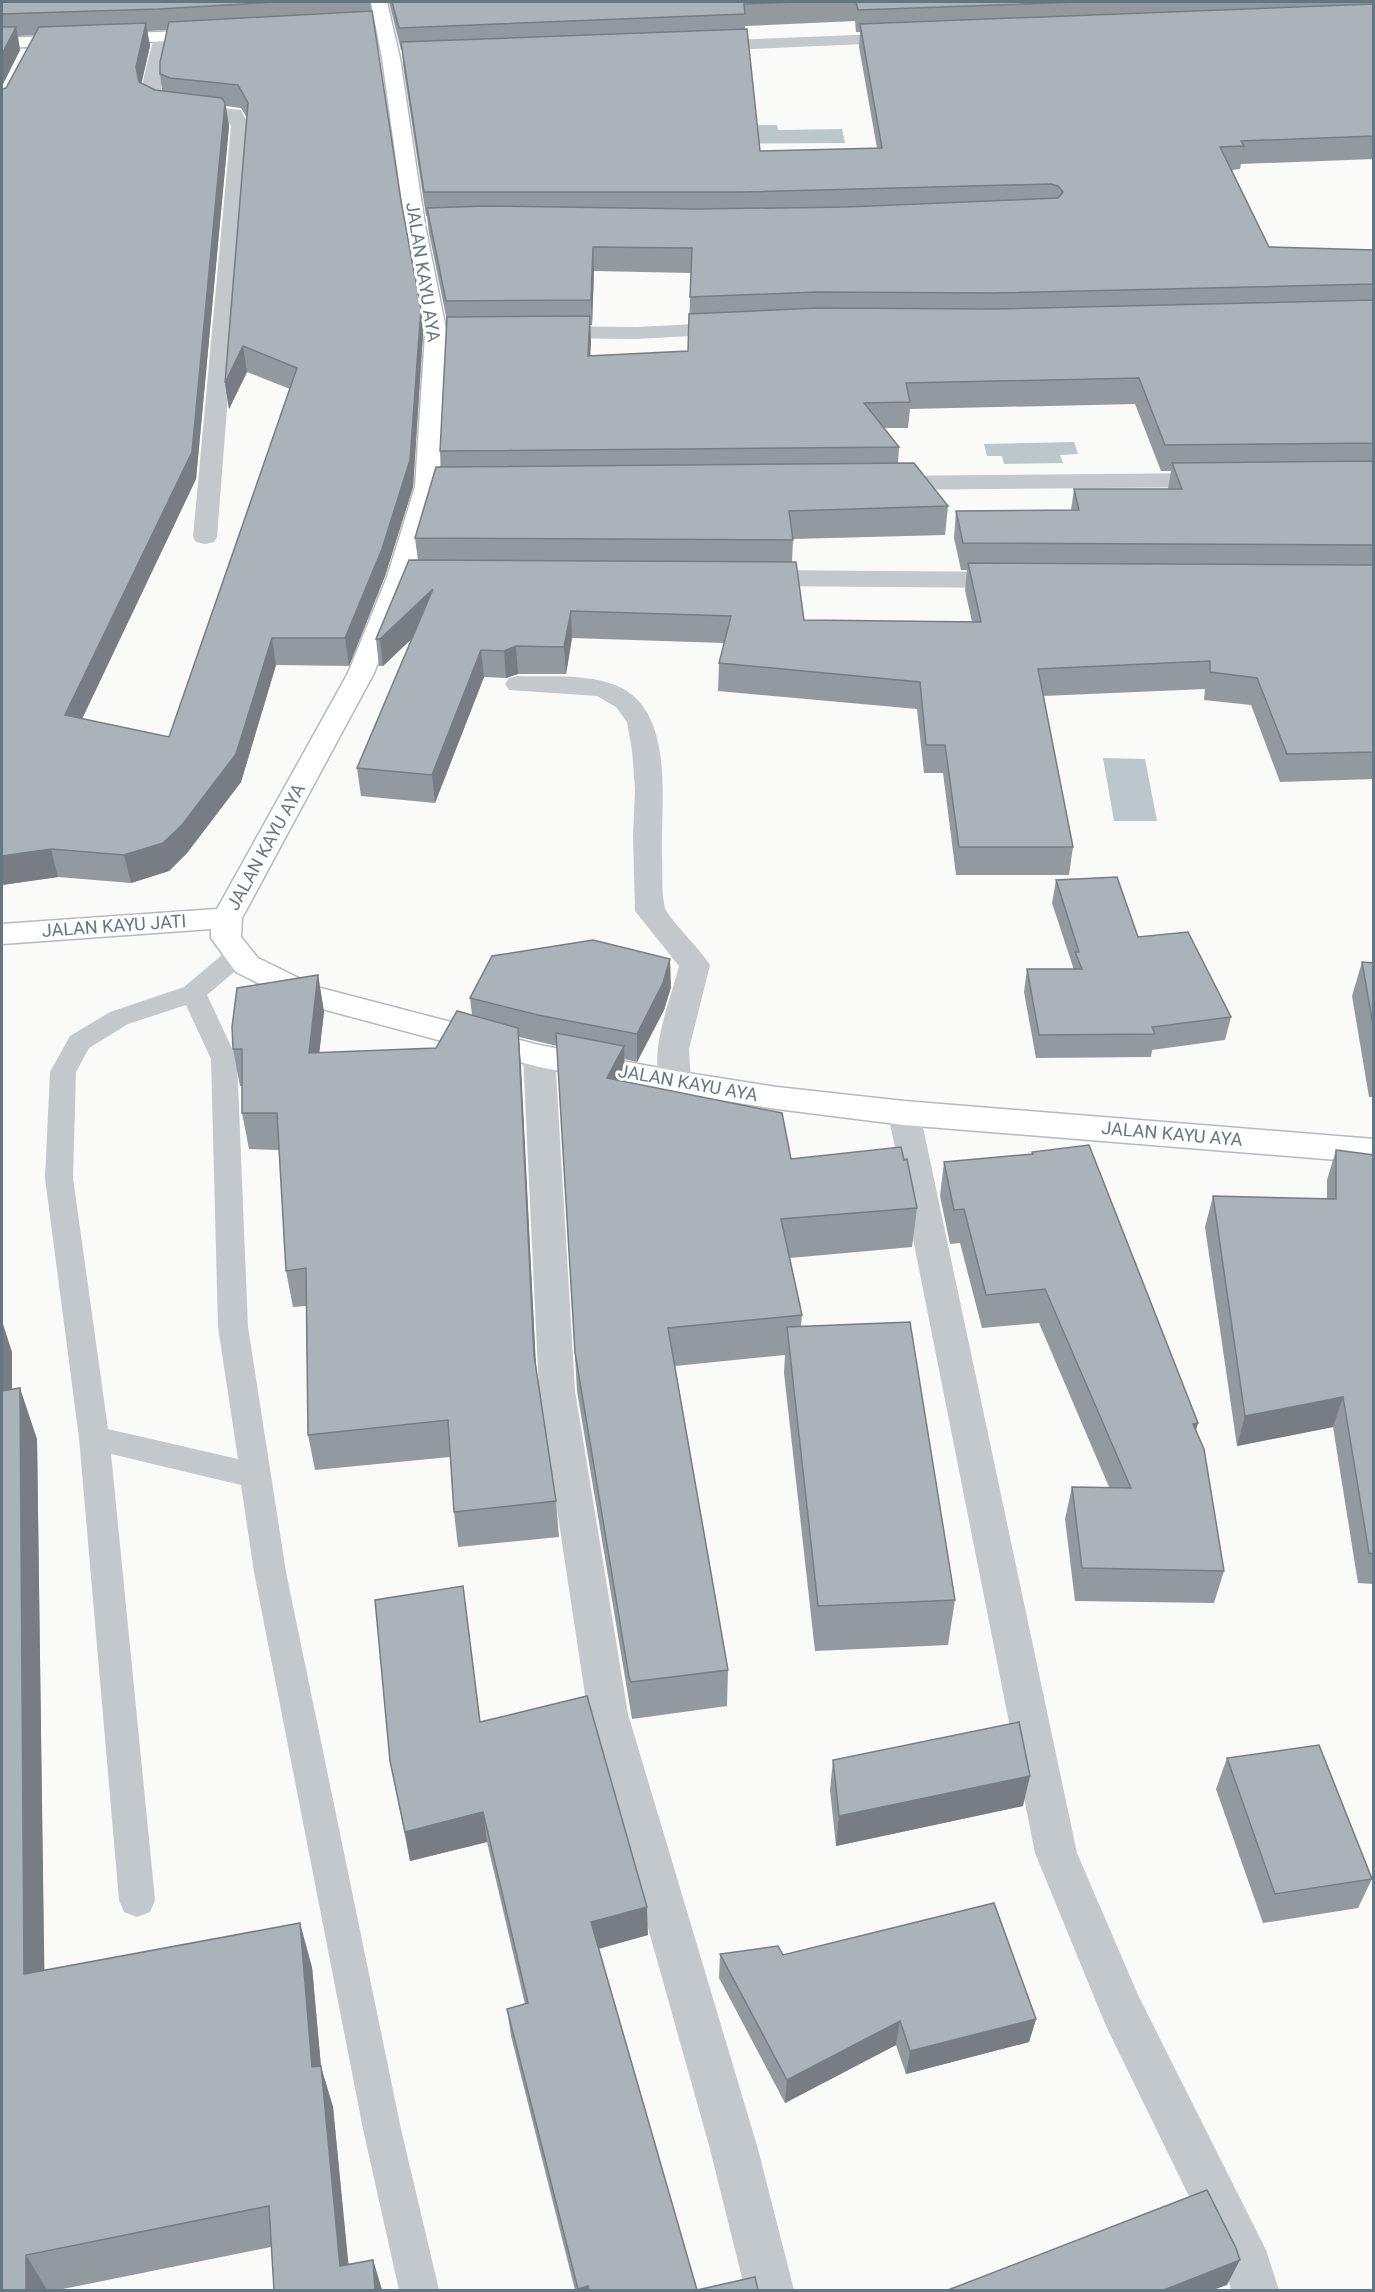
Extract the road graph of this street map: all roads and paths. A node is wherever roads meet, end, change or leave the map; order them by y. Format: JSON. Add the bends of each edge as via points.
{"nodes":[{"id":1,"x":379,"y":2,"type":"edge"},
{"id":2,"x":233,"y":34,"type":"edge"},
{"id":3,"x":918,"y":37,"type":"edge"},
{"id":4,"x":163,"y":38,"type":"junction"},
{"id":5,"x":2,"y":43,"type":"edge"},
{"id":6,"x":691,"y":46,"type":"edge"},
{"id":7,"x":757,"y":327,"type":"edge"},
{"id":8,"x":522,"y":332,"type":"edge"},
{"id":9,"x":1242,"y":479,"type":"edge"},
{"id":10,"x":858,"y":483,"type":"edge"},
{"id":11,"x":427,"y":487,"type":"junction"},
{"id":12,"x":451,"y":487,"type":"edge"},
{"id":13,"x":205,"y":537,"type":"dead end"},
{"id":14,"x":733,"y":578,"type":"edge"},
{"id":15,"x":1029,"y":580,"type":"edge"},
{"id":16,"x":518,"y":684,"type":"dead end"},
{"id":17,"x":227,"y":918,"type":"junction"},
{"id":18,"x":2,"y":934,"type":"edge"},
{"id":19,"x":238,"y":955,"type":"junction"},
{"id":20,"x":193,"y":993,"type":"junction"},
{"id":21,"x":539,"y":1056,"type":"junction"},
{"id":22,"x":675,"y":1082,"type":"junction"},
{"id":23,"x":904,"y":1113,"type":"junction"},
{"id":24,"x":1374,"y":1151,"type":"edge"},
{"id":25,"x":94,"y":1438,"type":"junction"},
{"id":26,"x":255,"y":1476,"type":"junction"},
{"id":27,"x":137,"y":1900,"type":"dead end"},
{"id":28,"x":419,"y":2290,"type":"edge"},
{"id":29,"x":770,"y":2290,"type":"edge"},
{"id":30,"x":1255,"y":2290,"type":"edge"}],
"edges":[{"from":1,"to":11,"type":"main road","name":"JALAN KAYU AYA","via":[[378,25],[397,58],[446,333]]},
{"from":2,"to":4,"type":"main road"},
{"from":3,"to":6,"type":"street"},
{"from":4,"to":5,"type":"main road","via":[[32,49]]},
{"from":4,"to":13,"type":"street","via":[[152,101],[170,108],[234,114],[240,126]]},
{"from":7,"to":8,"type":"street","via":[[637,333]]},
{"from":9,"to":10,"type":"street"},
{"from":11,"to":12,"type":"street"},
{"from":11,"to":17,"type":"main road","name":"JALAN KAYU AYA","via":[[412,577]]},
{"from":14,"to":15,"type":"street"},
{"from":16,"to":22,"type":"street","via":[[603,689],[625,701],[640,722],[649,789],[650,911],[695,965],[673,1049]]},
{"from":17,"to":18,"type":"main road","name":"JALAN KAYU JATI"},
{"from":17,"to":19,"type":"main road","name":"JALAN KAYU AYA","via":[[226,938]]},
{"from":19,"to":20,"type":"lane"},
{"from":19,"to":21,"type":"main road","name":"JALAN KAYU AYA","via":[[247,965],[307,995]]},
{"from":20,"to":25,"type":"lane","via":[[119,1018],[79,1042],[63,1072],[59,1178]]},
{"from":20,"to":26,"type":"lane","via":[[224,1059],[233,1327]]},
{"from":21,"to":22,"type":"main road","name":"JALAN KAYU AYA"},
{"from":21,"to":29,"type":"street","via":[[557,1391],[608,1714],[734,2149]]},
{"from":22,"to":23,"type":"main road","name":"JALAN KAYU AYA"},
{"from":23,"to":24,"type":"main road","name":"JALAN KAYU AYA"},
{"from":23,"to":30,"type":"street","via":[[1056,1852],[1110,1988],[1248,2267]]},
{"from":25,"to":26,"type":"lane"},
{"from":25,"to":27,"type":"lane"},
{"from":26,"to":28,"type":"lane","via":[[324,1848]]}]}
